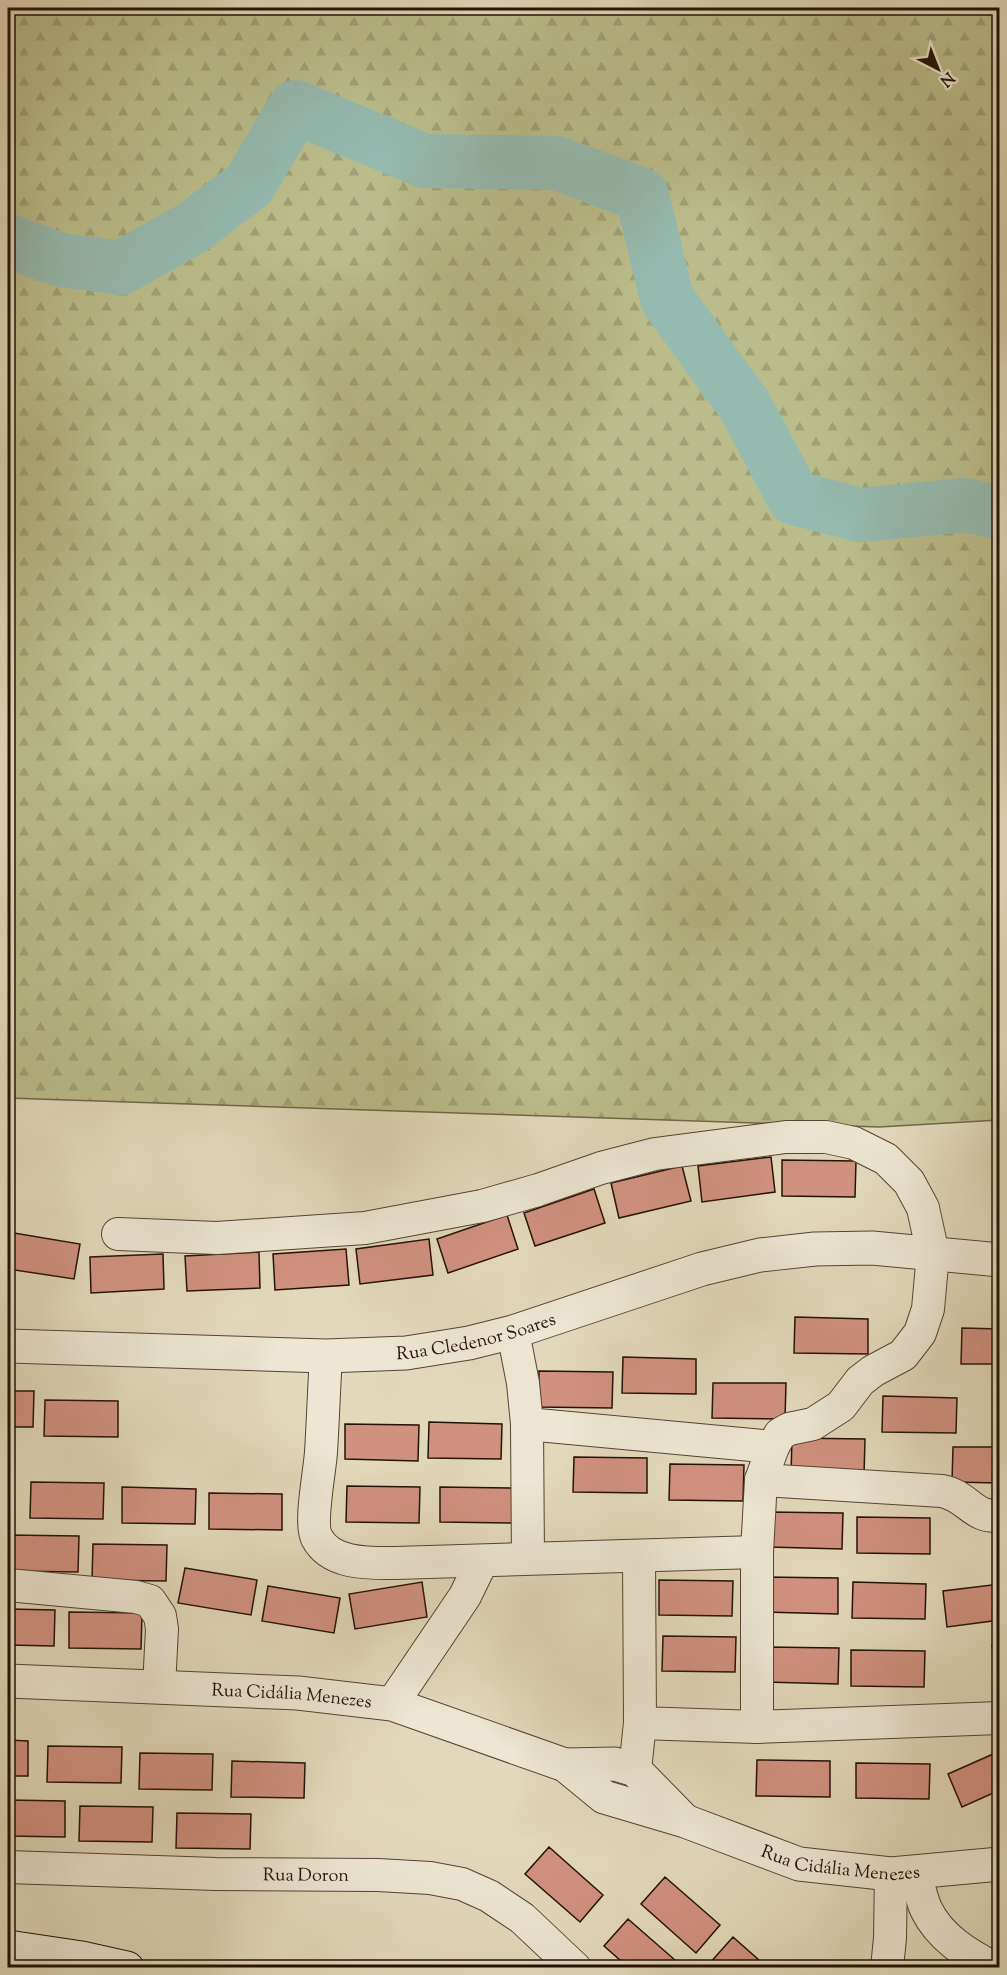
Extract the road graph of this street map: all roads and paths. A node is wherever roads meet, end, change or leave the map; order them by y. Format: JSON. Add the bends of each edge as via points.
{"nodes":[{"id":1,"x":118,"y":1234,"type":"dead end"},
{"id":2,"x":933,"y":1254,"type":"junction"},
{"id":3,"x":999,"y":1260,"type":"edge"},
{"id":4,"x":513,"y":1332,"type":"junction"},
{"id":5,"x":8,"y":1346,"type":"edge"},
{"id":6,"x":326,"y":1356,"type":"junction"},
{"id":7,"x":527,"y":1424,"type":"junction"},
{"id":8,"x":773,"y":1447,"type":"junction"},
{"id":9,"x":761,"y":1480,"type":"junction"},
{"id":10,"x":999,"y":1515,"type":"edge"},
{"id":11,"x":757,"y":1552,"type":"junction"},
{"id":12,"x":639,"y":1556,"type":"junction"},
{"id":13,"x":528,"y":1558,"type":"junction"},
{"id":14,"x":482,"y":1561,"type":"junction"},
{"id":15,"x":8,"y":1585,"type":"edge"},
{"id":16,"x":8,"y":1681,"type":"edge"},
{"id":17,"x":159,"y":1687,"type":"junction"},
{"id":18,"x":392,"y":1704,"type":"junction"},
{"id":19,"x":999,"y":1718,"type":"edge"},
{"id":20,"x":640,"y":1723,"type":"junction"},
{"id":21,"x":757,"y":1727,"type":"junction"},
{"id":22,"x":566,"y":1765,"type":"junction"},
{"id":23,"x":635,"y":1770,"type":"junction"},
{"id":24,"x":685,"y":1821,"type":"junction"},
{"id":25,"x":999,"y":1864,"type":"edge"},
{"id":26,"x":8,"y":1867,"type":"edge"},
{"id":27,"x":903,"y":1873,"type":"junction"},
{"id":28,"x":953,"y":1944,"type":"junction"},
{"id":29,"x":8,"y":1947,"type":"edge"},
{"id":30,"x":888,"y":1953,"type":"edge"},
{"id":31,"x":82,"y":1963,"type":"edge"},
{"id":32,"x":127,"y":1968,"type":"edge"},
{"id":33,"x":575,"y":1968,"type":"edge"},
{"id":34,"x":994,"y":1968,"type":"edge"}],
"edges":[{"from":1,"to":2,"type":"street","via":[[217,1238],[365,1228],[482,1206],[655,1154],[786,1137],[826,1137],[854,1143],[886,1159],[909,1182],[923,1208]]},
{"from":2,"to":3,"type":"street","name":"Rua Cledenor Soares"},
{"from":2,"to":4,"type":"street","name":"Rua Cledenor Soares","via":[[872,1248],[760,1255],[702,1269]]},
{"from":2,"to":8,"type":"street","via":[[928,1309],[913,1344],[903,1355],[860,1381],[842,1406],[813,1424],[780,1434]]},
{"from":4,"to":6,"type":"street","name":"Rua Cledenor Soares","via":[[406,1353]]},
{"from":4,"to":7,"type":"street"},
{"from":5,"to":6,"type":"street","name":"Rua Cledenor Soares"},
{"from":6,"to":14,"type":"street","via":[[314,1529],[320,1544],[344,1559],[362,1563]]},
{"from":7,"to":8,"type":"street"},
{"from":7,"to":13,"type":"street"},
{"from":8,"to":9,"type":"street"},
{"from":9,"to":10,"type":"street","via":[[942,1491],[960,1497],[979,1513]]},
{"from":9,"to":11,"type":"street"},
{"from":11,"to":12,"type":"street"},
{"from":11,"to":21,"type":"street"},
{"from":12,"to":13,"type":"street"},
{"from":12,"to":20,"type":"street"},
{"from":13,"to":14,"type":"street"},
{"from":14,"to":18,"type":"street","via":[[465,1596]]},
{"from":15,"to":17,"type":"street","via":[[150,1601],[160,1616],[162,1629]]},
{"from":16,"to":17,"type":"street","name":"Rua Cidália Menezes"},
{"from":17,"to":18,"type":"street","name":"Rua Cidália Menezes","via":[[298,1693]]},
{"from":18,"to":22,"type":"street","name":"Rua Cidália Menezes"},
{"from":19,"to":21,"type":"street"},
{"from":20,"to":21,"type":"street"},
{"from":20,"to":23,"type":"street"},
{"from":22,"to":23,"type":"street","name":"Rua Cidália Menezes","via":[[615,1764]]},
{"from":22,"to":24,"type":"street","name":"Rua Cidália Menezes","via":[[604,1797]]},
{"from":23,"to":24,"type":"street","name":"Rua Cidália Menezes"},
{"from":24,"to":27,"type":"street","name":"Rua Cidália Menezes","via":[[800,1864]]},
{"from":25,"to":27,"type":"street","name":"Rua Cidália Menezes"},
{"from":26,"to":33,"type":"street","name":"Rua Doron","via":[[430,1878],[462,1884],[489,1896],[522,1918]]},
{"from":27,"to":28,"type":"street","via":[[936,1927]]},
{"from":27,"to":30,"type":"street"},
{"from":28,"to":30,"type":"street","via":[[927,1939]]},
{"from":28,"to":34,"type":"street"},
{"from":29,"to":31,"type":"street"},
{"from":31,"to":32,"type":"street"}]}
